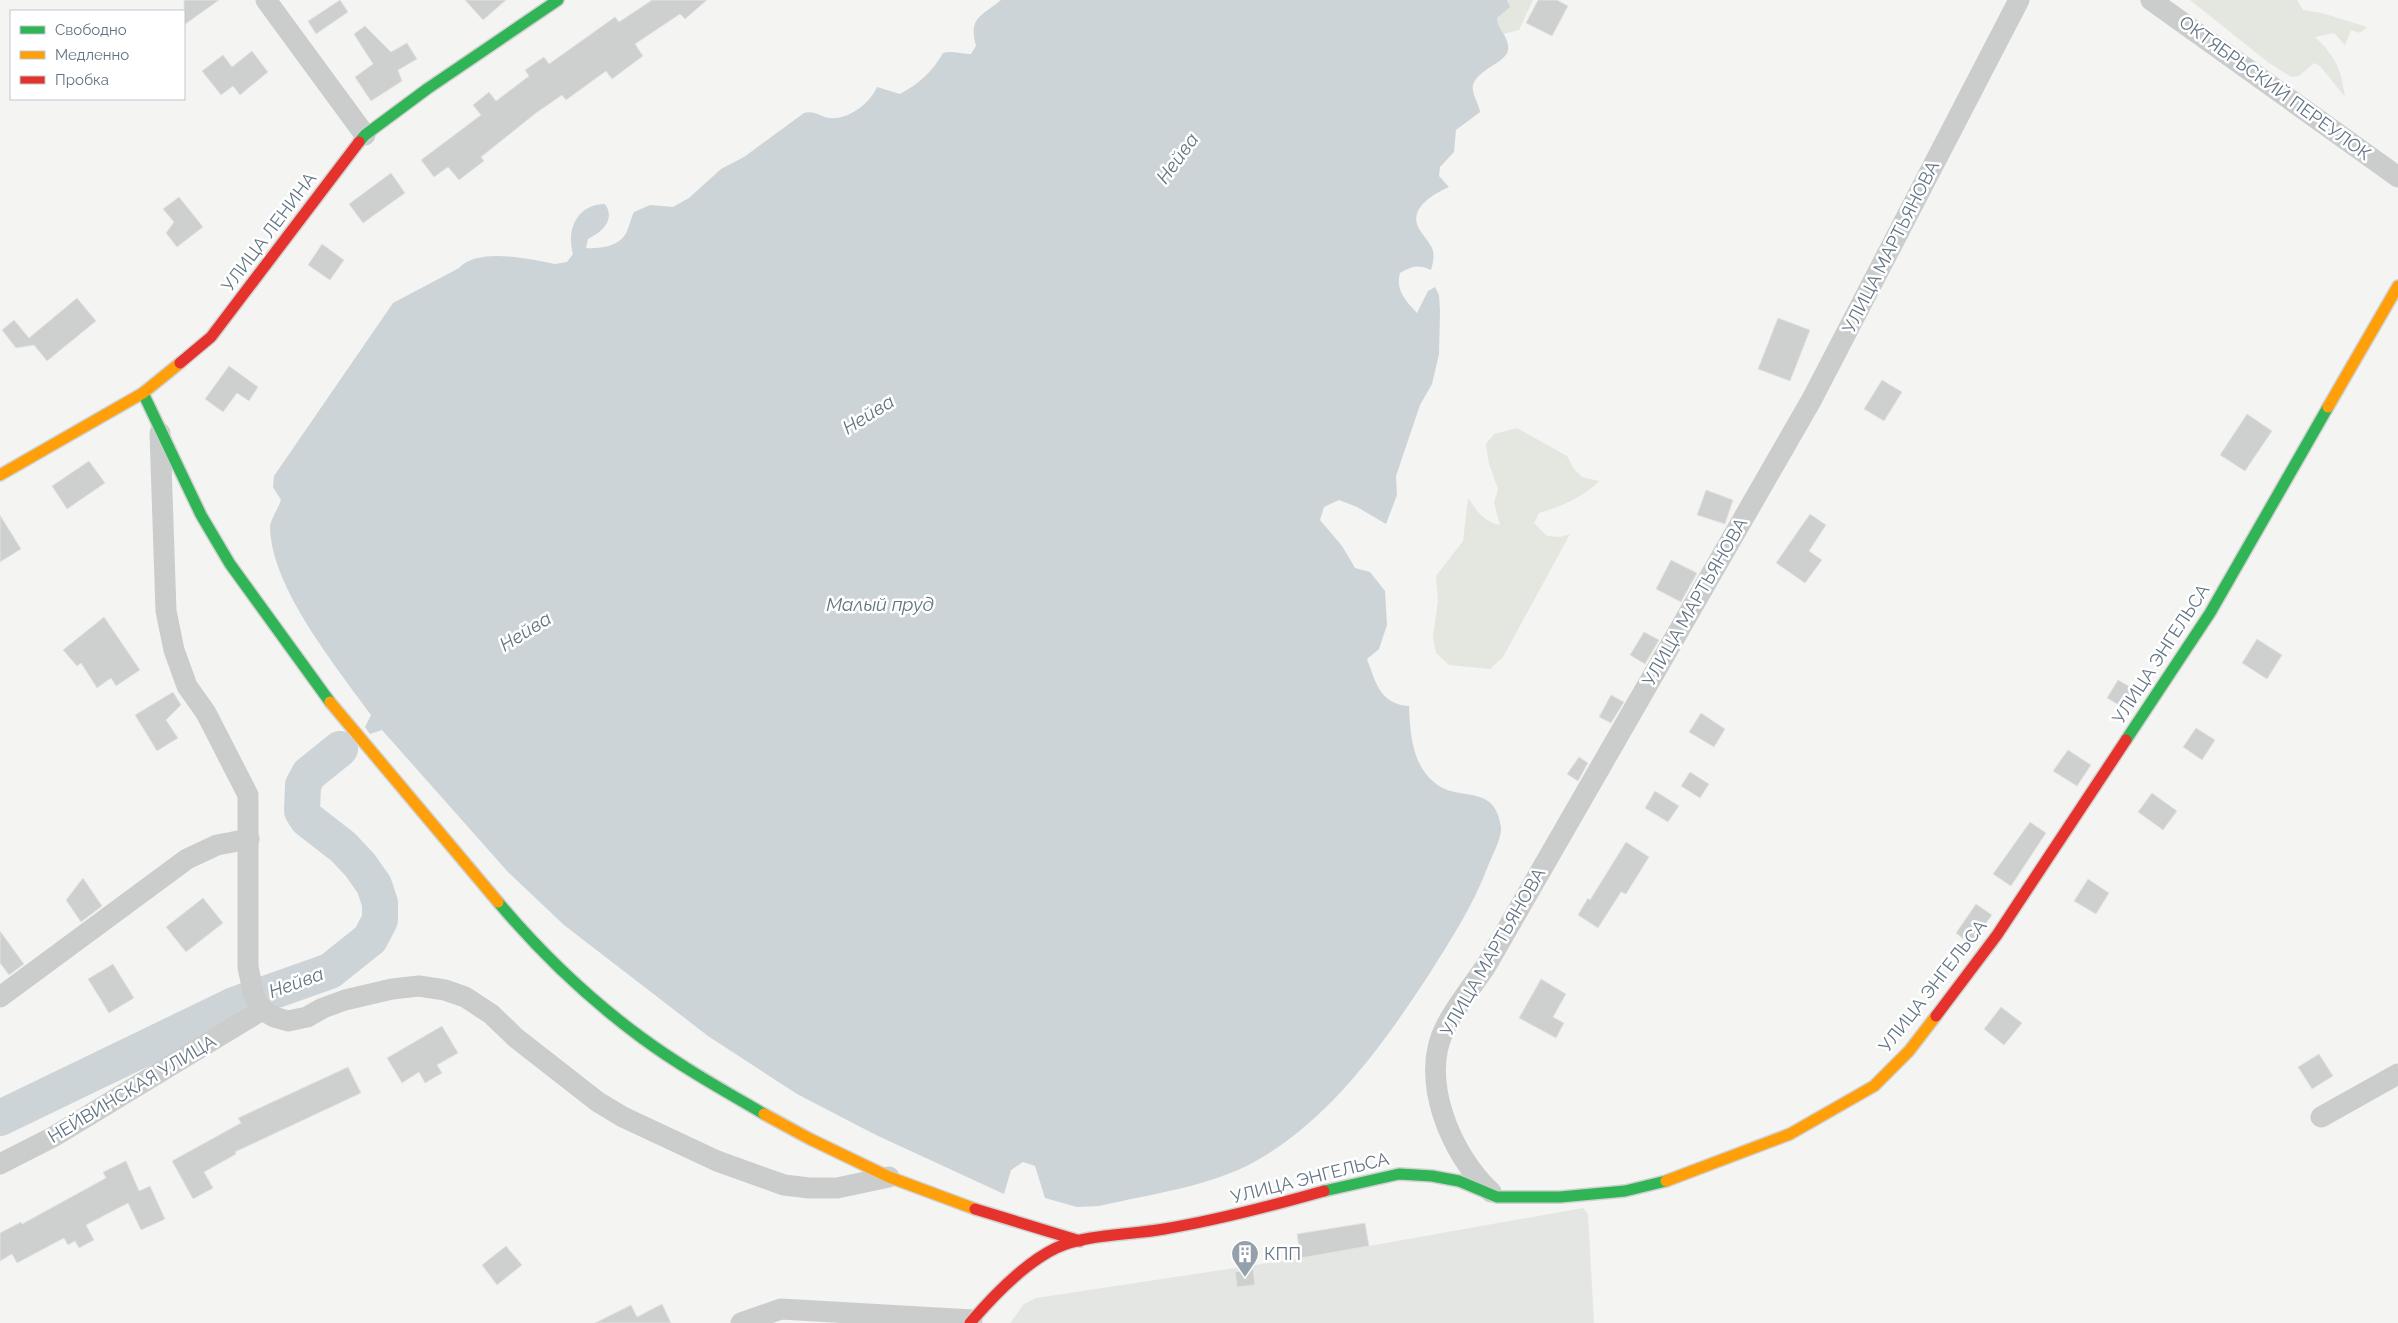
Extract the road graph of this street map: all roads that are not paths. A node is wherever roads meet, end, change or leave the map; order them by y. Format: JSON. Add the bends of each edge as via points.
{"nodes":[{"id":1,"x":266,"y":0,"type":"edge"},
{"id":2,"x":558,"y":0,"type":"edge"},
{"id":3,"x":2019,"y":0,"type":"edge"},
{"id":4,"x":2151,"y":0,"type":"edge"},
{"id":5,"x":365,"y":135,"type":"junction"},
{"id":6,"x":2398,"y":176,"type":"edge"},
{"id":7,"x":2398,"y":286,"type":"edge"},
{"id":8,"x":143,"y":393,"type":"junction"},
{"id":9,"x":159,"y":426,"type":"junction"},
{"id":10,"x":0,"y":476,"type":"edge"},
{"id":11,"x":249,"y":839,"type":"junction"},
{"id":12,"x":0,"y":997,"type":"edge"},
{"id":13,"x":262,"y":1010,"type":"junction"},
{"id":14,"x":2398,"y":1074,"type":"edge"},
{"id":15,"x":2321,"y":1117,"type":"dead end"},
{"id":16,"x":0,"y":1164,"type":"edge"},
{"id":17,"x":889,"y":1178,"type":"junction"},
{"id":18,"x":1497,"y":1197,"type":"junction"},
{"id":19,"x":1080,"y":1240,"type":"junction"},
{"id":20,"x":971,"y":1322,"type":"edge"},
{"id":21,"x":741,"y":1323,"type":"edge"}],
"edges":[{"from":1,"to":5,"type":"street"},
{"from":2,"to":5,"type":"street","name":"УЛИЦА ЛЕНИНА"},
{"from":3,"to":18,"type":"street","name":"УЛИЦА МАРТЬЯНОВА","via":[[1812,399],[1486,966],[1445,1027],[1436,1060],[1436,1088],[1444,1115],[1454,1142],[1474,1176]]},
{"from":4,"to":6,"type":"street","name":"ОКТЯБРЬСКИЙ ПЕРЕУЛОК"},
{"from":5,"to":8,"type":"street","name":"УЛИЦА ЛЕНИНА","via":[[211,338]]},
{"from":7,"to":18,"type":"street","name":"УЛИЦА ЭНГЕЛЬСА","via":[[2210,613],[1997,935],[1909,1051],[1874,1086],[1790,1134],[1667,1181],[1625,1191],[1560,1197]]},
{"from":8,"to":9,"type":"street"},
{"from":8,"to":10,"type":"street","name":"УЛИЦА ЛЕНИНА"},
{"from":9,"to":11,"type":"street","via":[[166,611],[174,650],[187,686],[206,713],[248,795]]},
{"from":9,"to":17,"type":"street","via":[[201,516],[230,564],[339,715],[526,935],[642,1038],[733,1096]]},
{"from":11,"to":12,"type":"street","via":[[217,845],[187,859]]},
{"from":11,"to":13,"type":"street","via":[[248,960],[254,996]]},
{"from":13,"to":16,"type":"street","name":"НЕЙВИНСКАЯ УЛИЦА","via":[[53,1137]]},
{"from":13,"to":17,"type":"street","via":[[274,1018],[288,1021],[307,1017],[345,1000],[392,989],[420,986],[445,990],[466,997],[491,1014],[516,1038],[598,1102],[716,1161],[784,1185],[809,1188],[837,1188]]},
{"from":14,"to":15,"type":"street"},
{"from":17,"to":19,"type":"street","via":[[986,1213]]},
{"from":18,"to":19,"type":"street","name":"УЛИЦА ЭНГЕЛЬСА","via":[[1459,1181],[1399,1174],[1165,1229]]},
{"from":19,"to":20,"type":"street","name":"УЛИЦА ЭНГЕЛЬСА","via":[[1056,1248],[1038,1260],[997,1292]]},
{"from":20,"to":21,"type":"street","via":[[780,1308]]}]}
